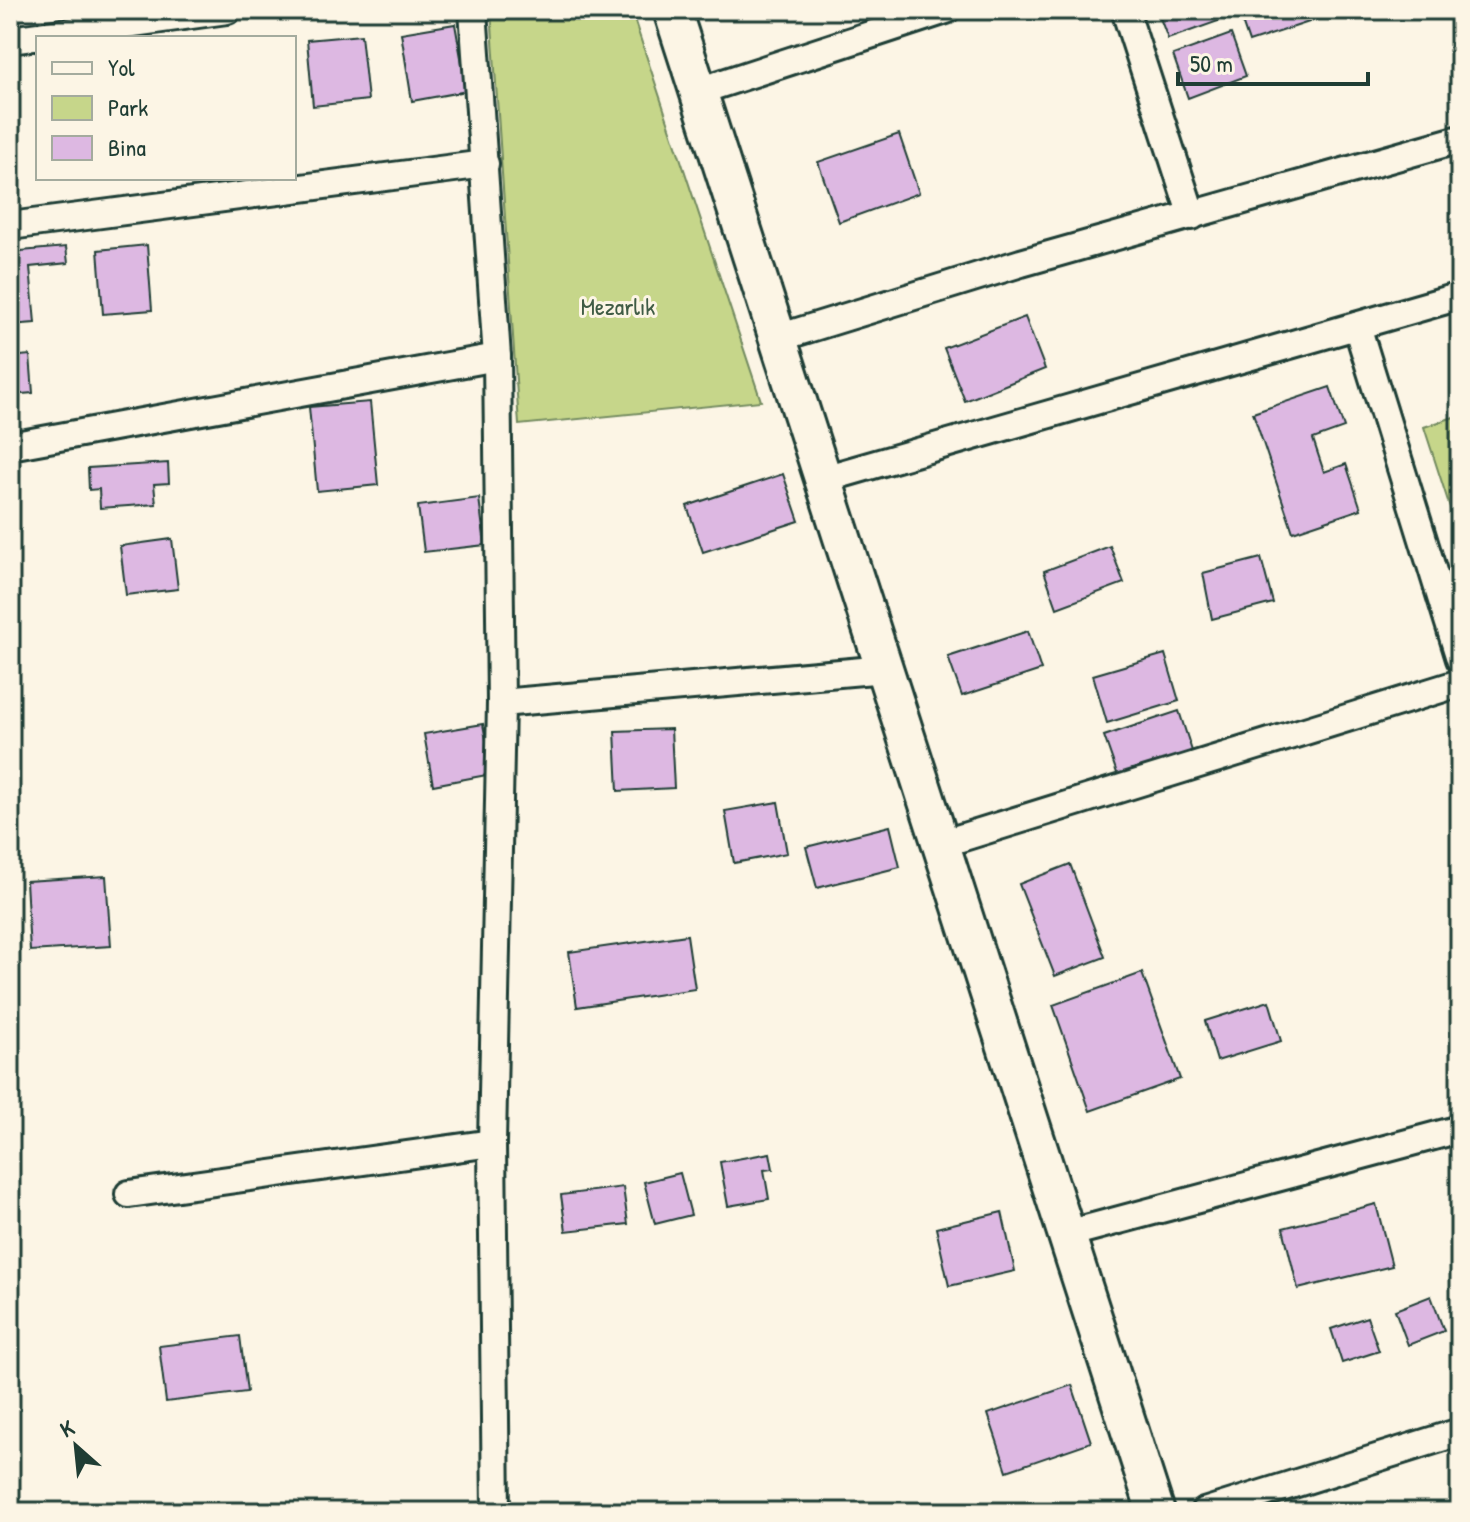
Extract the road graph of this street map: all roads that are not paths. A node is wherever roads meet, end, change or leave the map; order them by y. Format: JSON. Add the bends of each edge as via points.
{"nodes":[{"id":1,"x":227,"y":10,"type":"edge"},
{"id":2,"x":473,"y":10,"type":"edge"},
{"id":3,"x":672,"y":10,"type":"edge"},
{"id":4,"x":946,"y":10,"type":"edge"},
{"id":5,"x":1125,"y":10,"type":"edge"},
{"id":6,"x":36,"y":36,"type":"edge"},
{"id":7,"x":39,"y":36,"type":"edge"},
{"id":8,"x":10,"y":40,"type":"edge"},
{"id":9,"x":699,"y":91,"type":"junction"},
{"id":10,"x":1460,"y":139,"type":"edge"},
{"id":11,"x":485,"y":164,"type":"junction"},
{"id":12,"x":1192,"y":216,"type":"junction"},
{"id":13,"x":10,"y":226,"type":"edge"},
{"id":14,"x":1460,"y":296,"type":"edge"},
{"id":15,"x":1357,"y":326,"type":"junction"},
{"id":16,"x":778,"y":338,"type":"junction"},
{"id":17,"x":497,"y":357,"type":"junction"},
{"id":18,"x":10,"y":446,"type":"edge"},
{"id":19,"x":824,"y":479,"type":"junction"},
{"id":20,"x":1460,"y":659,"type":"edge"},
{"id":21,"x":885,"y":669,"type":"junction"},
{"id":22,"x":1460,"y":683,"type":"edge"},
{"id":23,"x":501,"y":703,"type":"junction"},
{"id":24,"x":941,"y":844,"type":"junction"},
{"id":25,"x":1460,"y":1129,"type":"edge"},
{"id":26,"x":492,"y":1143,"type":"junction"},
{"id":27,"x":129,"y":1194,"type":"dead end"},
{"id":28,"x":1067,"y":1234,"type":"junction"},
{"id":29,"x":1460,"y":1432,"type":"edge"},
{"id":30,"x":496,"y":1512,"type":"edge"},
{"id":31,"x":1156,"y":1512,"type":"edge"},
{"id":32,"x":1204,"y":1512,"type":"edge"}],
"edges":[{"from":1,"to":7,"type":"street"},
{"from":2,"to":11,"type":"street"},
{"from":3,"to":9,"type":"street"},
{"from":4,"to":9,"type":"street"},
{"from":5,"to":12,"type":"street"},
{"from":6,"to":8,"type":"street"},
{"from":9,"to":16,"type":"street"},
{"from":10,"to":12,"type":"street"},
{"from":11,"to":13,"type":"street"},
{"from":11,"to":17,"type":"street"},
{"from":12,"to":16,"type":"street"},
{"from":14,"to":15,"type":"street"},
{"from":15,"to":19,"type":"street"},
{"from":15,"to":20,"type":"street"},
{"from":16,"to":19,"type":"street"},
{"from":17,"to":18,"type":"street"},
{"from":17,"to":23,"type":"street"},
{"from":19,"to":21,"type":"street"},
{"from":21,"to":23,"type":"street"},
{"from":21,"to":24,"type":"street"},
{"from":22,"to":24,"type":"street"},
{"from":23,"to":26,"type":"street"},
{"from":24,"to":28,"type":"street"},
{"from":25,"to":28,"type":"street"},
{"from":26,"to":27,"type":"street"},
{"from":26,"to":30,"type":"street"},
{"from":28,"to":31,"type":"street"},
{"from":29,"to":32,"type":"street"}]}
